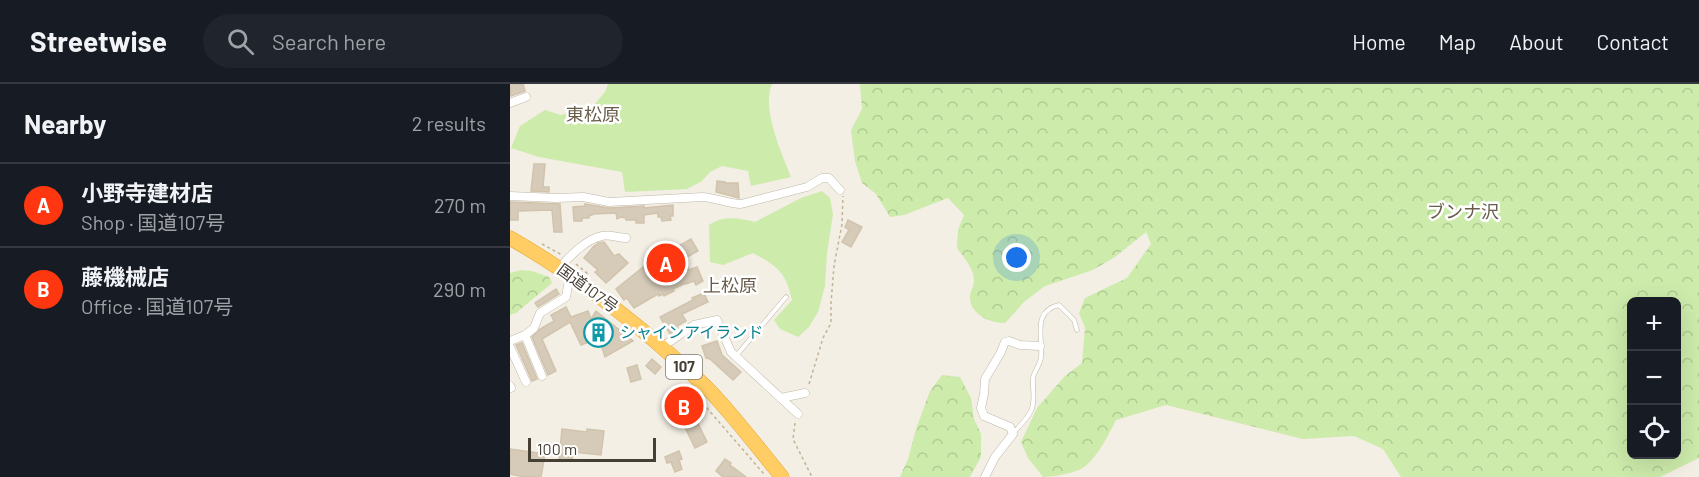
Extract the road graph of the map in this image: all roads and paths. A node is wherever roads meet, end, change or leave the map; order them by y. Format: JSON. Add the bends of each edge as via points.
{"nodes":[{"id":1,"x":526,"y":97,"type":"dead end"},
{"id":2,"x":510,"y":103,"type":"edge"},
{"id":3,"x":840,"y":190,"type":"joint"},
{"id":4,"x":510,"y":196,"type":"edge"},
{"id":5,"x":510,"y":238,"type":"edge"},
{"id":6,"x":626,"y":238,"type":"dead end"},
{"id":7,"x":565,"y":271,"type":"junction"},
{"id":8,"x":786,"y":297,"type":"dead end"},
{"id":9,"x":1077,"y":330,"type":"dead end"},
{"id":10,"x":525,"y":335,"type":"junction"},
{"id":11,"x":510,"y":341,"type":"edge"},
{"id":12,"x":1040,"y":346,"type":"junction"},
{"id":13,"x":510,"y":347,"type":"edge"},
{"id":14,"x":662,"y":347,"type":"junction"},
{"id":15,"x":735,"y":356,"type":"junction"},
{"id":16,"x":542,"y":376,"type":"dead end"},
{"id":17,"x":682,"y":380,"type":"dead end"},
{"id":18,"x":526,"y":382,"type":"dead end"},
{"id":19,"x":805,"y":393,"type":"joint"},
{"id":20,"x":781,"y":398,"type":"junction"},
{"id":21,"x":798,"y":414,"type":"joint"},
{"id":22,"x":1013,"y":434,"type":"junction"},
{"id":23,"x":767,"y":477,"type":"edge"},
{"id":24,"x":782,"y":477,"type":"edge"},
{"id":25,"x":812,"y":477,"type":"edge"},
{"id":26,"x":985,"y":477,"type":"edge"}],
"edges":[{"from":1,"to":2,"type":"street"},
{"from":3,"to":4,"type":"street","via":[[829,178],[822,178],[807,187],[741,204],[703,197],[609,202],[583,197]]},
{"from":3,"to":19,"type":"path","via":[[842,224],[834,266],[831,323]]},
{"from":5,"to":7,"type":"highway","name":"国道107号","number":"107"},
{"from":6,"to":7,"type":"street","via":[[602,235],[594,239],[571,254]]},
{"from":7,"to":10,"type":"street","via":[[566,297],[540,313],[534,328]]},
{"from":7,"to":14,"type":"highway","name":"国道107号","number":"107"},
{"from":8,"to":15,"type":"lane"},
{"from":9,"to":12,"type":"lane","via":[[1066,311],[1059,305],[1052,307],[1041,324]]},
{"from":10,"to":11,"type":"street"},
{"from":10,"to":16,"type":"street"},
{"from":12,"to":22,"type":"lane","via":[[1041,357],[1033,377],[1033,403]]},
{"from":12,"to":22,"type":"street","via":[[1005,342],[984,378],[984,416],[1010,427]]},
{"from":13,"to":18,"type":"street"},
{"from":14,"to":15,"type":"street","via":[[694,326],[717,320]]},
{"from":14,"to":24,"type":"highway","name":"国道107号","number":"107","via":[[708,389]]},
{"from":15,"to":20,"type":"street"},
{"from":17,"to":23,"type":"path"},
{"from":19,"to":20,"type":"street"},
{"from":20,"to":21,"type":"street"},
{"from":21,"to":25,"type":"path","via":[[793,439]]},
{"from":22,"to":26,"type":"street"}]}
